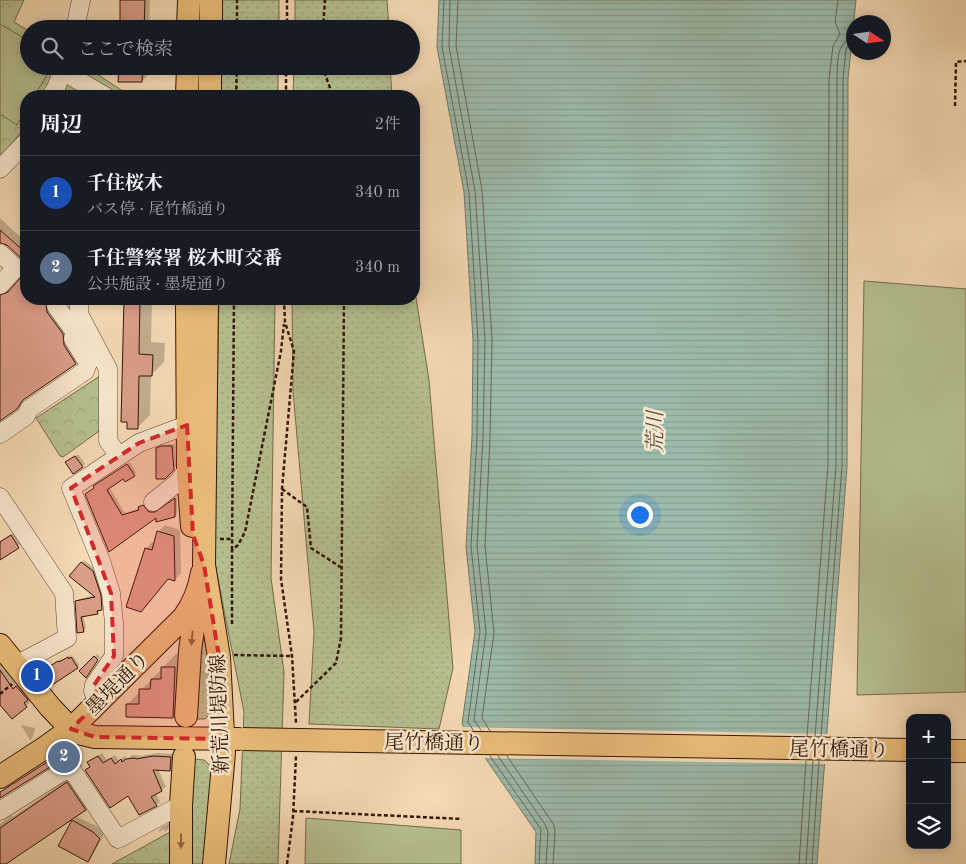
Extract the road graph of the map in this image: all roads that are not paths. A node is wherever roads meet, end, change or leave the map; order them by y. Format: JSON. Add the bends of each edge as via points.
{"nodes":[{"id":1,"x":81,"y":0,"type":"edge"},
{"id":2,"x":189,"y":0,"type":"edge"},
{"id":3,"x":211,"y":0,"type":"edge"},
{"id":4,"x":77,"y":20,"type":"edge"},
{"id":5,"x":188,"y":20,"type":"edge"},
{"id":6,"x":210,"y":20,"type":"edge"},
{"id":7,"x":61,"y":75,"type":"edge"},
{"id":8,"x":72,"y":75,"type":"edge"},
{"id":9,"x":188,"y":75,"type":"edge"},
{"id":10,"x":210,"y":75,"type":"edge"},
{"id":11,"x":54,"y":90,"type":"edge"},
{"id":12,"x":96,"y":90,"type":"edge"},
{"id":13,"x":188,"y":90,"type":"edge"},
{"id":14,"x":210,"y":90,"type":"edge"},
{"id":15,"x":20,"y":148,"type":"edge"},
{"id":16,"x":0,"y":169,"type":"edge"},
{"id":17,"x":0,"y":253,"type":"edge"},
{"id":18,"x":0,"y":285,"type":"edge"},
{"id":19,"x":79,"y":305,"type":"edge"},
{"id":20,"x":187,"y":305,"type":"edge"},
{"id":21,"x":207,"y":305,"type":"edge"},
{"id":22,"x":56,"y":306,"type":"dead end"},
{"id":23,"x":187,"y":425,"type":"junction"},
{"id":24,"x":0,"y":434,"type":"edge"},
{"id":25,"x":119,"y":456,"type":"junction"},
{"id":26,"x":188,"y":472,"type":"junction"},
{"id":27,"x":0,"y":498,"type":"edge"},
{"id":28,"x":153,"y":502,"type":"dead end"},
{"id":29,"x":204,"y":565,"type":"junction"},
{"id":30,"x":199,"y":590,"type":"junction"},
{"id":31,"x":8,"y":664,"type":"edge"},
{"id":32,"x":98,"y":702,"type":"junction"},
{"id":33,"x":186,"y":716,"type":"dead end"},
{"id":34,"x":71,"y":729,"type":"junction"},
{"id":35,"x":233,"y":739,"type":"junction"},
{"id":36,"x":906,"y":750,"type":"edge"},
{"id":37,"x":951,"y":750,"type":"edge"},
{"id":38,"x":966,"y":751,"type":"edge"},
{"id":39,"x":184,"y":757,"type":"dead end"},
{"id":40,"x":0,"y":777,"type":"edge"},
{"id":41,"x":181,"y":805,"type":"junction"},
{"id":42,"x":0,"y":811,"type":"edge"},
{"id":43,"x":181,"y":864,"type":"edge"},
{"id":44,"x":214,"y":864,"type":"edge"}],
"edges":[{"from":1,"to":4,"type":"street"},
{"from":2,"to":5,"type":"main road"},
{"from":3,"to":6,"type":"main road"},
{"from":7,"to":11,"type":"street"},
{"from":8,"to":12,"type":"street"},
{"from":9,"to":13,"type":"main road"},
{"from":10,"to":14,"type":"main road"},
{"from":15,"to":16,"type":"street"},
{"from":17,"to":18,"type":"street","via":[[16,268]]},
{"from":19,"to":25,"type":"street","via":[[79,314],[108,369],[108,440]]},
{"from":20,"to":23,"type":"main road","name":"新荒川堤防線"},
{"from":21,"to":29,"type":"main road","name":"新荒川堤防線"},
{"from":22,"to":24,"type":"street","via":[[74,331],[72,339],[88,363],[85,371],[29,409],[26,416]]},
{"from":23,"to":25,"type":"street","via":[[139,443]]},
{"from":23,"to":26,"type":"main road","name":"新荒川堤防線"},
{"from":25,"to":32,"type":"street","via":[[71,488],[111,593],[114,656],[94,685]]},
{"from":26,"to":28,"type":"street"},
{"from":26,"to":29,"type":"main road","name":"新荒川堤防線","via":[[192,535]]},
{"from":27,"to":31,"type":"street","via":[[64,593],[67,638]]},
{"from":29,"to":30,"type":"main road","name":"墨堤通り"},
{"from":29,"to":35,"type":"main road","name":"新荒川堤防線"},
{"from":30,"to":32,"type":"main road","name":"墨堤通り","via":[[184,617]]},
{"from":30,"to":33,"type":"main road","name":"新荒川堤防線","one_way":true,"via":[[190,652]]},
{"from":31,"to":34,"type":"main road","name":"尾竹橋通り"},
{"from":32,"to":34,"type":"main road","name":"墨堤通り"},
{"from":34,"to":35,"type":"main road","name":"尾竹橋通り","via":[[95,737]]},
{"from":34,"to":40,"type":"main road","name":"墨堤通り"},
{"from":35,"to":36,"type":"main road","name":"尾竹橋通り","bridge":true},
{"from":35,"to":44,"type":"main road","name":"新荒川堤防線","via":[[223,770]]},
{"from":37,"to":38,"type":"main road"},
{"from":39,"to":41,"type":"main road","name":"新荒川堤防線"},
{"from":41,"to":42,"type":"street","via":[[118,839],[70,767]]},
{"from":41,"to":43,"type":"main road","name":"新荒川堤防線","one_way":true}]}
